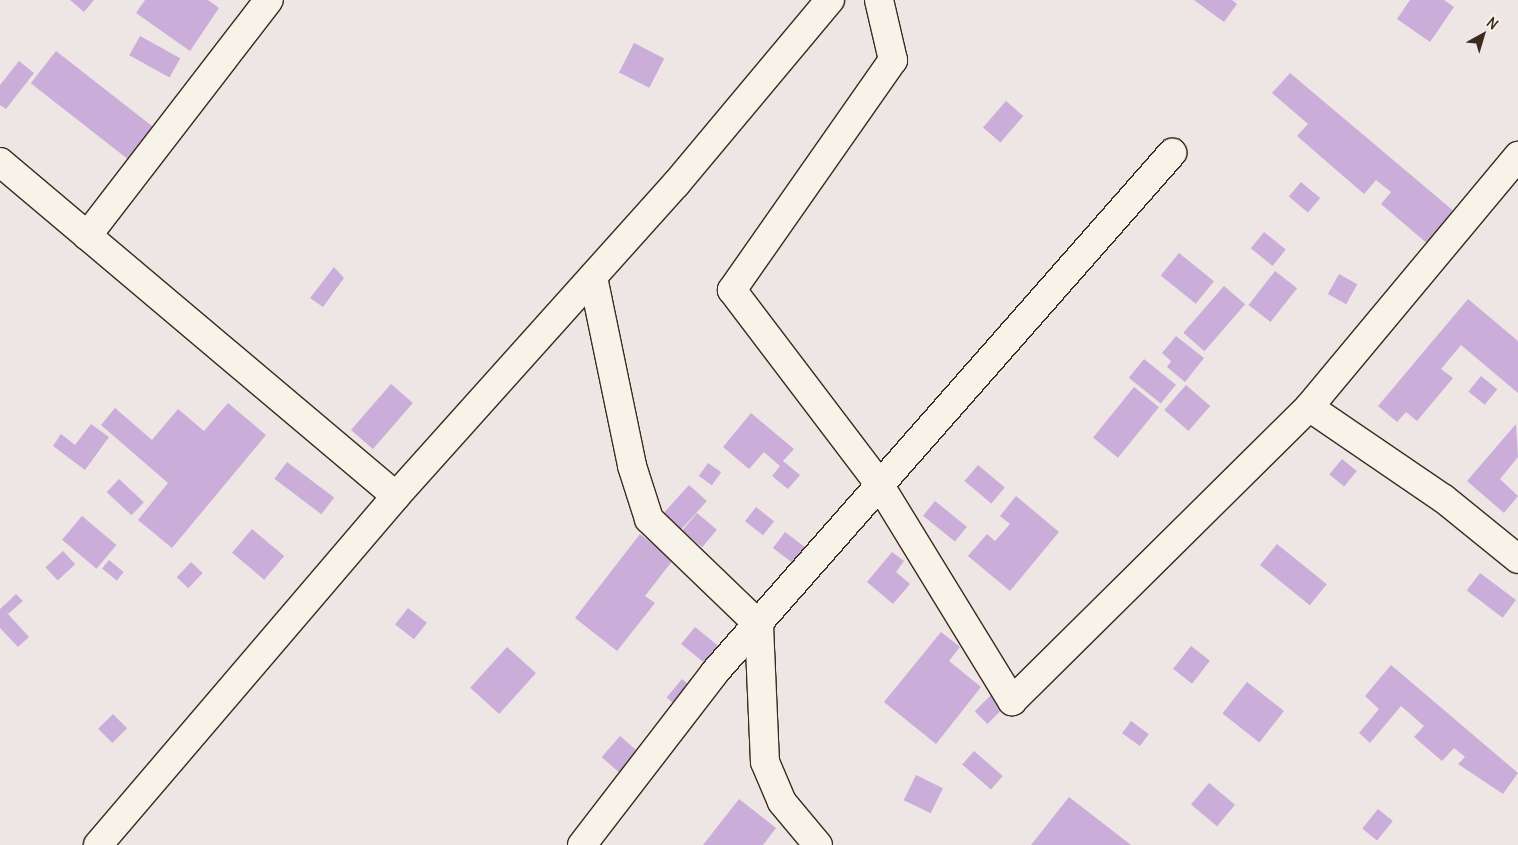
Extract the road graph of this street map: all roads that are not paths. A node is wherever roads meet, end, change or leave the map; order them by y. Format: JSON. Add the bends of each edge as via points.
{"nodes":[{"id":1,"x":269,"y":0,"type":"edge"},
{"id":2,"x":830,"y":0,"type":"edge"},
{"id":3,"x":879,"y":0,"type":"edge"},
{"id":4,"x":1172,"y":153,"type":"dead end"},
{"id":5,"x":1518,"y":156,"type":"edge"},
{"id":6,"x":0,"y":162,"type":"edge"},
{"id":7,"x":87,"y":236,"type":"junction"},
{"id":8,"x":593,"y":277,"type":"junction"},
{"id":9,"x":1309,"y":407,"type":"junction"},
{"id":10,"x":879,"y":484,"type":"junction"},
{"id":11,"x":396,"y":496,"type":"junction"},
{"id":12,"x":1518,"y":559,"type":"edge"},
{"id":13,"x":759,"y":625,"type":"junction"},
{"id":14,"x":98,"y":845,"type":"edge"},
{"id":15,"x":582,"y":845,"type":"edge"},
{"id":16,"x":818,"y":845,"type":"edge"}],
"edges":[{"from":1,"to":7,"type":"street"},
{"from":2,"to":8,"type":"street"},
{"from":3,"to":10,"type":"street","via":[[892,60],[732,290]]},
{"from":4,"to":10,"type":"street"},
{"from":5,"to":9,"type":"street"},
{"from":6,"to":7,"type":"street"},
{"from":7,"to":11,"type":"street"},
{"from":8,"to":11,"type":"street"},
{"from":8,"to":13,"type":"street","via":[[632,466],[649,519]]},
{"from":9,"to":10,"type":"street","via":[[1012,701]]},
{"from":9,"to":12,"type":"street","via":[[1444,499]]},
{"from":10,"to":13,"type":"street"},
{"from":11,"to":14,"type":"street"},
{"from":13,"to":15,"type":"street","via":[[715,672]]},
{"from":13,"to":16,"type":"street","via":[[765,762],[782,802]]}]}
